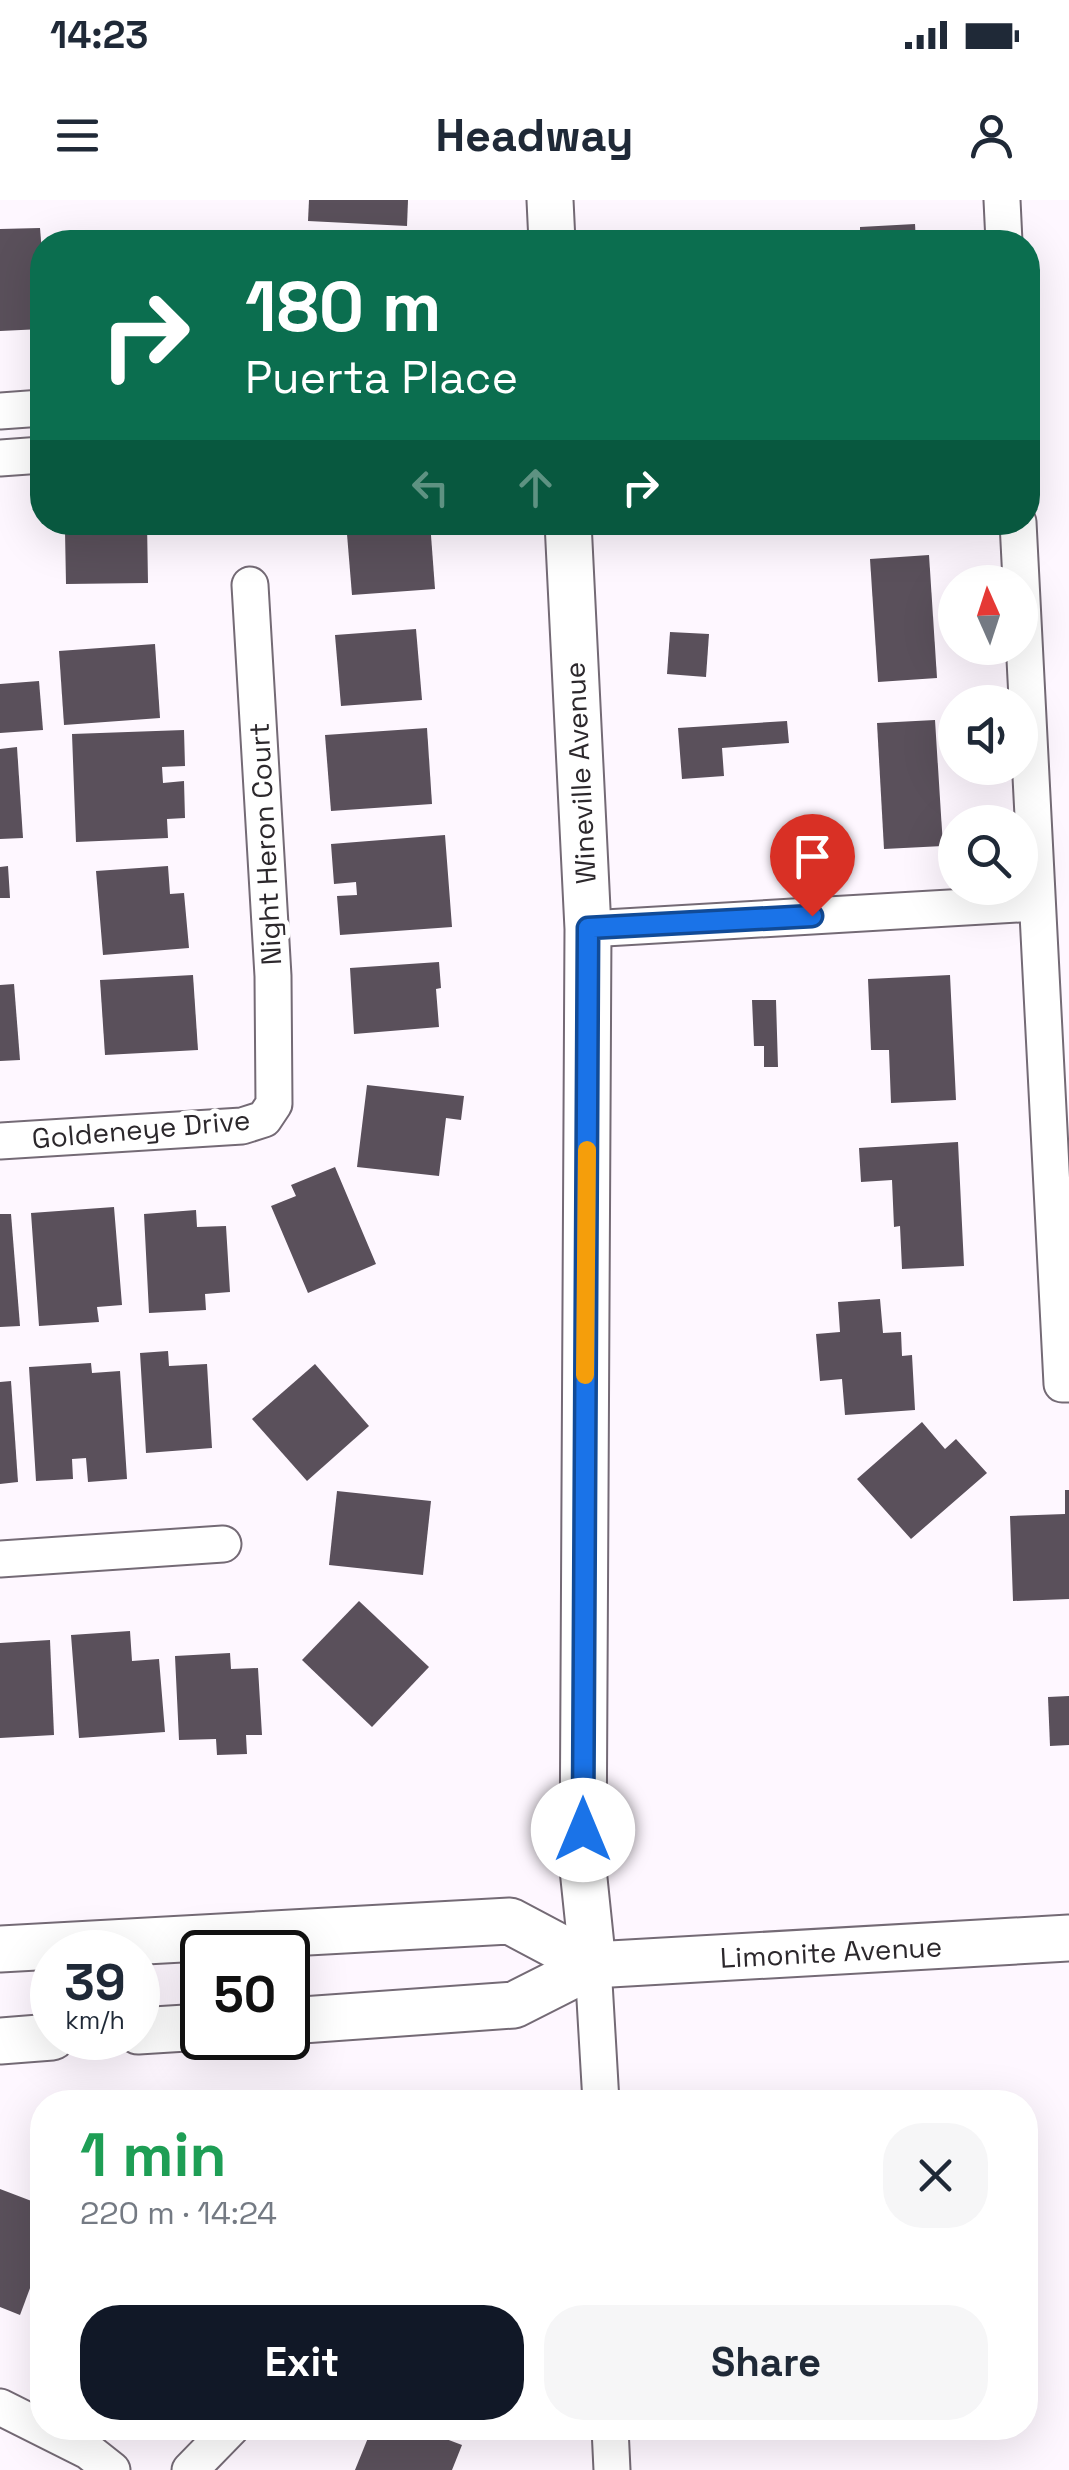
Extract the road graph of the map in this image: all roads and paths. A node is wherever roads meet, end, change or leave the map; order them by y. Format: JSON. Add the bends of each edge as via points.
{"nodes":[{"id":1,"x":550,"y":200,"type":"edge"},
{"id":2,"x":1002,"y":200,"type":"edge"},
{"id":3,"x":551,"y":230,"type":"edge"},
{"id":4,"x":1003,"y":230,"type":"edge"},
{"id":5,"x":30,"y":409,"type":"edge"},
{"id":6,"x":0,"y":411,"type":"edge"},
{"id":7,"x":30,"y":456,"type":"edge"},
{"id":8,"x":0,"y":458,"type":"edge"},
{"id":9,"x":569,"y":535,"type":"edge"},
{"id":10,"x":1019,"y":535,"type":"edge"},
{"id":11,"x":250,"y":584,"type":"dead end"},
{"id":12,"x":1031,"y":805,"type":"edge"},
{"id":13,"x":1017,"y":905,"type":"edge"},
{"id":14,"x":1036,"y":905,"type":"edge"},
{"id":15,"x":588,"y":928,"type":"junction"},
{"id":16,"x":274,"y":1104,"type":"joint"},
{"id":17,"x":0,"y":1141,"type":"edge"},
{"id":18,"x":1065,"y":1384,"type":"edge"},
{"id":19,"x":223,"y":1544,"type":"dead end"},
{"id":20,"x":0,"y":1559,"type":"edge"},
{"id":21,"x":1069,"y":1938,"type":"edge"},
{"id":22,"x":0,"y":1950,"type":"edge"},
{"id":23,"x":592,"y":1965,"type":"junction"},
{"id":24,"x":310,"y":2019,"type":"edge"},
{"id":25,"x":30,"y":2039,"type":"edge"},
{"id":26,"x":0,"y":2041,"type":"edge"},
{"id":27,"x":601,"y":2090,"type":"edge"},
{"id":28,"x":0,"y":2407,"type":"edge"},
{"id":29,"x":30,"y":2422,"type":"edge"},
{"id":30,"x":66,"y":2440,"type":"edge"},
{"id":31,"x":219,"y":2440,"type":"edge"},
{"id":32,"x":611,"y":2440,"type":"edge"},
{"id":33,"x":112,"y":2470,"type":"edge"},
{"id":34,"x":190,"y":2470,"type":"edge"},
{"id":35,"x":612,"y":2470,"type":"edge"}],
"edges":[{"from":1,"to":3,"type":"main road"},
{"from":2,"to":4,"type":"street"},
{"from":5,"to":6,"type":"street"},
{"from":7,"to":8,"type":"street"},
{"from":9,"to":15,"type":"main road","name":"Wineville Avenue"},
{"from":10,"to":12,"type":"street"},
{"from":11,"to":16,"type":"street","name":"Night Heron Court","via":[[274,976]]},
{"from":13,"to":15,"type":"street"},
{"from":14,"to":18,"type":"street"},
{"from":15,"to":23,"type":"main road","name":"Wineville Avenue","via":[[583,1869]]},
{"from":16,"to":17,"type":"street","name":"Goldeneye Drive","via":[[264,1118],[242,1126]]},
{"from":19,"to":20,"type":"street"},
{"from":21,"to":23,"type":"main road","name":"Limonite Avenue"},
{"from":22,"to":23,"type":"main road","via":[[510,1921]]},
{"from":23,"to":24,"type":"main road","name":"Limonite Avenue","via":[[514,2004]]},
{"from":23,"to":27,"type":"street","name":"Wineville Avenue"},
{"from":25,"to":26,"type":"main road"},
{"from":28,"to":29,"type":"street"},
{"from":30,"to":33,"type":"street"},
{"from":31,"to":34,"type":"street"},
{"from":32,"to":35,"type":"street"}]}
